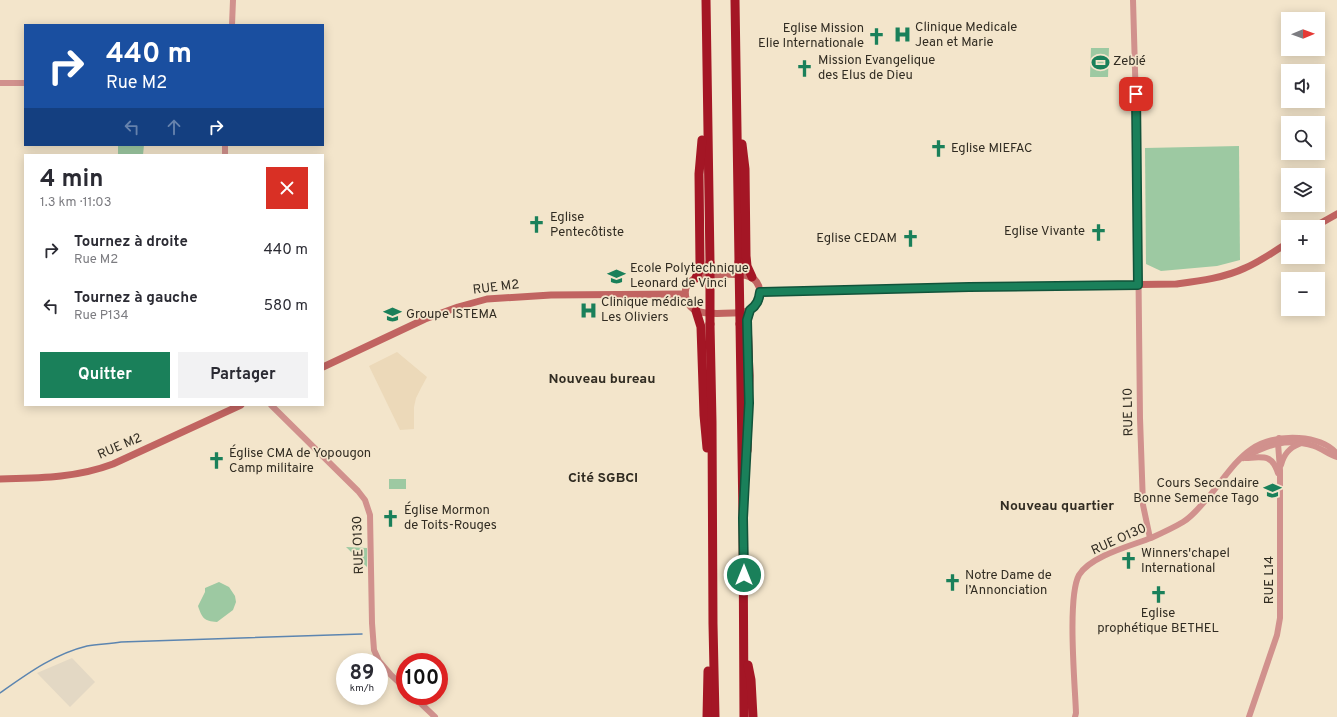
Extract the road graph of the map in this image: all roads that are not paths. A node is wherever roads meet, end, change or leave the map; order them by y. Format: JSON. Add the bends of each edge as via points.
{"nodes":[{"id":1,"x":233,"y":0,"type":"edge"},
{"id":2,"x":706,"y":0,"type":"edge"},
{"id":3,"x":735,"y":0,"type":"edge"},
{"id":4,"x":1133,"y":0,"type":"edge"},
{"id":5,"x":232,"y":24,"type":"edge"},
{"id":6,"x":706,"y":69,"type":"junction"},
{"id":7,"x":736,"y":71,"type":"junction"},
{"id":8,"x":0,"y":83,"type":"edge"},
{"id":9,"x":24,"y":84,"type":"edge"},
{"id":10,"x":1337,"y":214,"type":"edge"},
{"id":11,"x":1325,"y":221,"type":"edge"},
{"id":12,"x":1281,"y":248,"type":"edge"},
{"id":13,"x":752,"y":277,"type":"junction"},
{"id":14,"x":696,"y":278,"type":"junction"},
{"id":15,"x":1138,"y":285,"type":"junction"},
{"id":16,"x":760,"y":292,"type":"junction"},
{"id":17,"x":685,"y":294,"type":"junction"},
{"id":18,"x":750,"y":310,"type":"junction"},
{"id":19,"x":696,"y":311,"type":"junction"},
{"id":20,"x":324,"y":367,"type":"edge"},
{"id":21,"x":239,"y":406,"type":"edge"},
{"id":22,"x":272,"y":406,"type":"edge"},
{"id":23,"x":1278,"y":440,"type":"junction"},
{"id":24,"x":1301,"y":443,"type":"junction"},
{"id":25,"x":1337,"y":455,"type":"edge"},
{"id":26,"x":1244,"y":458,"type":"junction"},
{"id":27,"x":1237,"y":462,"type":"junction"},
{"id":28,"x":1280,"y":470,"type":"junction"},
{"id":29,"x":0,"y":479,"type":"edge"},
{"id":30,"x":1280,"y":480,"type":"junction"},
{"id":31,"x":712,"y":518,"type":"junction"},
{"id":32,"x":743,"y":518,"type":"junction"},
{"id":33,"x":1150,"y":538,"type":"junction"},
{"id":34,"x":713,"y":624,"type":"junction"},
{"id":35,"x":744,"y":646,"type":"junction"},
{"id":36,"x":396,"y":680,"type":"edge"},
{"id":37,"x":422,"y":705,"type":"edge"},
{"id":38,"x":435,"y":717,"type":"edge"},
{"id":39,"x":707,"y":717,"type":"edge"},
{"id":40,"x":715,"y":717,"type":"edge"},
{"id":41,"x":744,"y":717,"type":"edge"},
{"id":42,"x":753,"y":717,"type":"edge"},
{"id":43,"x":1075,"y":717,"type":"edge"},
{"id":44,"x":1249,"y":717,"type":"edge"}],
"edges":[{"from":1,"to":5,"type":"street"},
{"from":2,"to":6,"type":"highway"},
{"from":3,"to":7,"type":"highway"},
{"from":4,"to":15,"type":"street","name":"RUE L10"},
{"from":6,"to":14,"type":"highway","via":[[699,174],[700,264]]},
{"from":6,"to":31,"type":"highway","bridge":true},
{"from":7,"to":13,"type":"highway","via":[[745,169],[746,256]]},
{"from":7,"to":32,"type":"highway","bridge":true},
{"from":8,"to":9,"type":"street"},
{"from":10,"to":11,"type":"main road"},
{"from":12,"to":15,"type":"main road","via":[[1257,263],[1232,274],[1176,284]]},
{"from":13,"to":14,"type":"main road","via":[[702,275]]},
{"from":13,"to":16,"type":"main road"},
{"from":14,"to":17,"type":"main road","via":[[689,282]]},
{"from":15,"to":16,"type":"main road"},
{"from":15,"to":33,"type":"street","name":"RUE L10","via":[[1142,506]]},
{"from":16,"to":18,"type":"main road","via":[[758,301]]},
{"from":17,"to":19,"type":"main road","via":[[689,306]]},
{"from":17,"to":20,"type":"main road","name":"RUE M2","via":[[551,295],[487,299],[425,319]]},
{"from":18,"to":19,"type":"main road","via":[[743,313],[708,314]]},
{"from":18,"to":32,"type":"highway","via":[[747,320],[749,403]]},
{"from":19,"to":31,"type":"highway","via":[[701,327],[704,415]]},
{"from":21,"to":29,"type":"main road","name":"RUE M2","via":[[104,467],[64,476]]},
{"from":22,"to":36,"type":"street","name":"RUE O130","via":[[354,486],[365,500],[370,522],[374,650]]},
{"from":23,"to":24,"type":"street","name":"RUE O130"},
{"from":23,"to":25,"type":"street","name":"RUE O130","via":[[1314,440]]},
{"from":23,"to":26,"type":"street","name":"RUE O130"},
{"from":23,"to":27,"type":"street","name":"RUE O130","via":[[1256,445]]},
{"from":23,"to":28,"type":"street","name":"RUE L14"},
{"from":24,"to":25,"type":"street","name":"RUE O130"},
{"from":24,"to":28,"type":"street","via":[[1287,452]]},
{"from":26,"to":27,"type":"street","name":"RUE O130"},
{"from":26,"to":30,"type":"street","via":[[1270,459],[1276,466]]},
{"from":27,"to":33,"type":"street","name":"RUE O130","via":[[1194,514]]},
{"from":28,"to":30,"type":"street","name":"RUE L14"},
{"from":30,"to":44,"type":"street","name":"RUE L14","via":[[1280,618],[1277,635]]},
{"from":31,"to":34,"type":"highway"},
{"from":32,"to":35,"type":"highway"},
{"from":33,"to":43,"type":"street","name":"RUE O130","via":[[1095,561],[1080,575],[1076,585],[1073,623]]},
{"from":34,"to":39,"type":"highway"},
{"from":34,"to":40,"type":"highway"},
{"from":35,"to":41,"type":"highway"},
{"from":35,"to":42,"type":"highway","via":[[751,680]]},
{"from":37,"to":38,"type":"street"}]}
